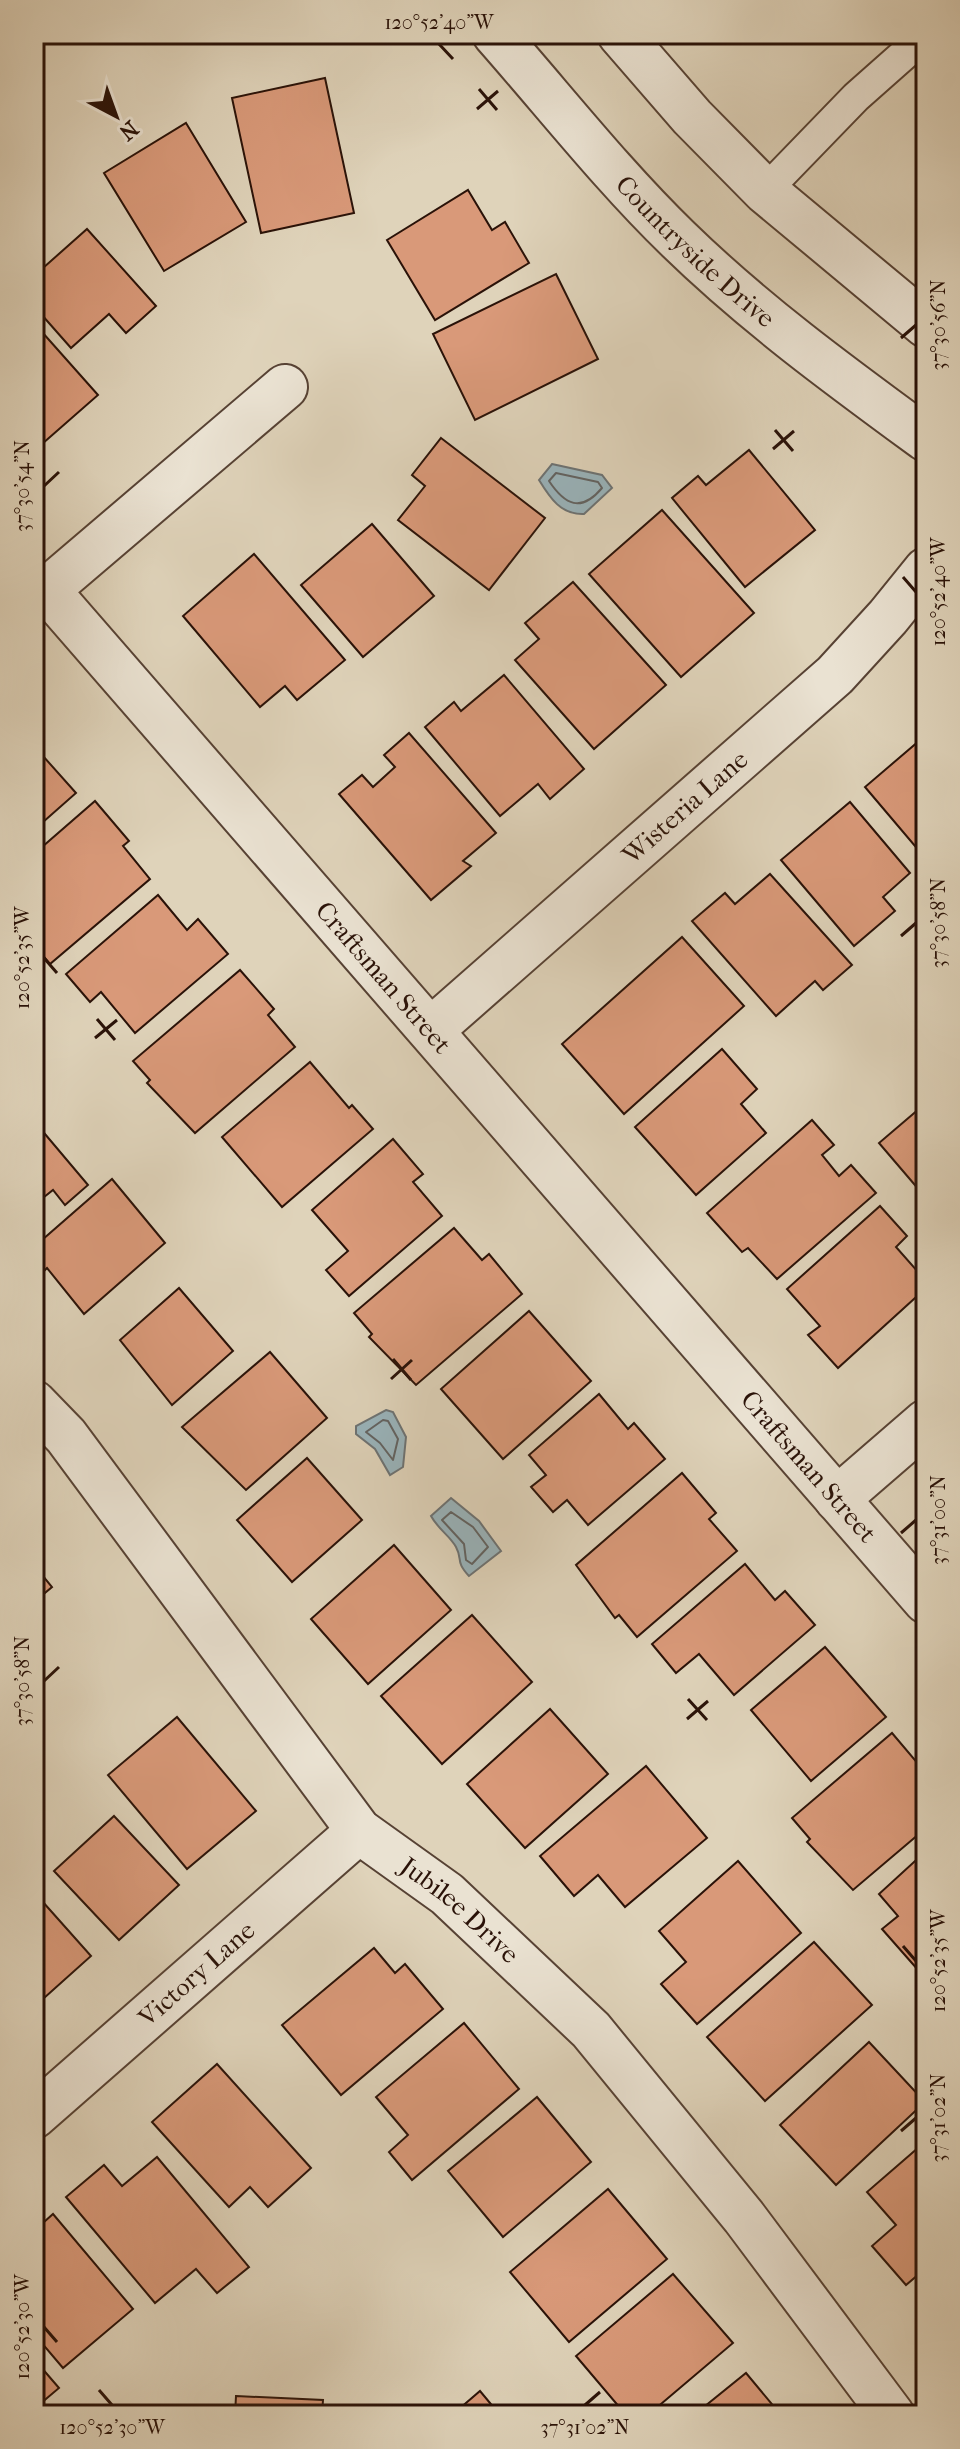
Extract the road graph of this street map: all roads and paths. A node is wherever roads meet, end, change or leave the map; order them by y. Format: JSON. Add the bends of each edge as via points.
{"nodes":[{"id":1,"x":495,"y":34,"type":"edge"},
{"id":2,"x":620,"y":34,"type":"edge"},
{"id":3,"x":926,"y":35,"type":"edge"},
{"id":4,"x":765,"y":191,"type":"junction"},
{"id":5,"x":926,"y":325,"type":"edge"},
{"id":6,"x":285,"y":387,"type":"dead end"},
{"id":7,"x":926,"y":439,"type":"edge"},
{"id":8,"x":926,"y":570,"type":"edge"},
{"id":9,"x":431,"y":1030,"type":"junction"},
{"id":10,"x":34,"y":1403,"type":"edge"},
{"id":11,"x":926,"y":1422,"type":"edge"},
{"id":12,"x":837,"y":1499,"type":"junction"},
{"id":13,"x":926,"y":1601,"type":"edge"},
{"id":14,"x":359,"y":1831,"type":"junction"},
{"id":15,"x":34,"y":2116,"type":"edge"},
{"id":16,"x":892,"y":2415,"type":"edge"}],
"edges":[{"from":1,"to":7,"type":"street","name":"Countryside Drive","via":[[719,278],[807,352]]},
{"from":2,"to":4,"type":"street"},
{"from":3,"to":4,"type":"lane","via":[[856,97]]},
{"from":4,"to":5,"type":"street"},
{"from":6,"to":9,"type":"street","name":"Craftsman Street","via":[[47,590]]},
{"from":8,"to":9,"type":"street","name":"Wisteria Lane","via":[[835,675]]},
{"from":9,"to":12,"type":"street","name":"Craftsman Street"},
{"from":10,"to":14,"type":"street","name":"Jubilee Drive","via":[[66,1436]]},
{"from":11,"to":12,"type":"street"},
{"from":12,"to":13,"type":"street","name":"Craftsman Street"},
{"from":14,"to":15,"type":"street","name":"Victory Lane"},
{"from":14,"to":16,"type":"street","name":"Jubilee Drive","via":[[447,1894],[591,2030],[744,2217]]}]}
